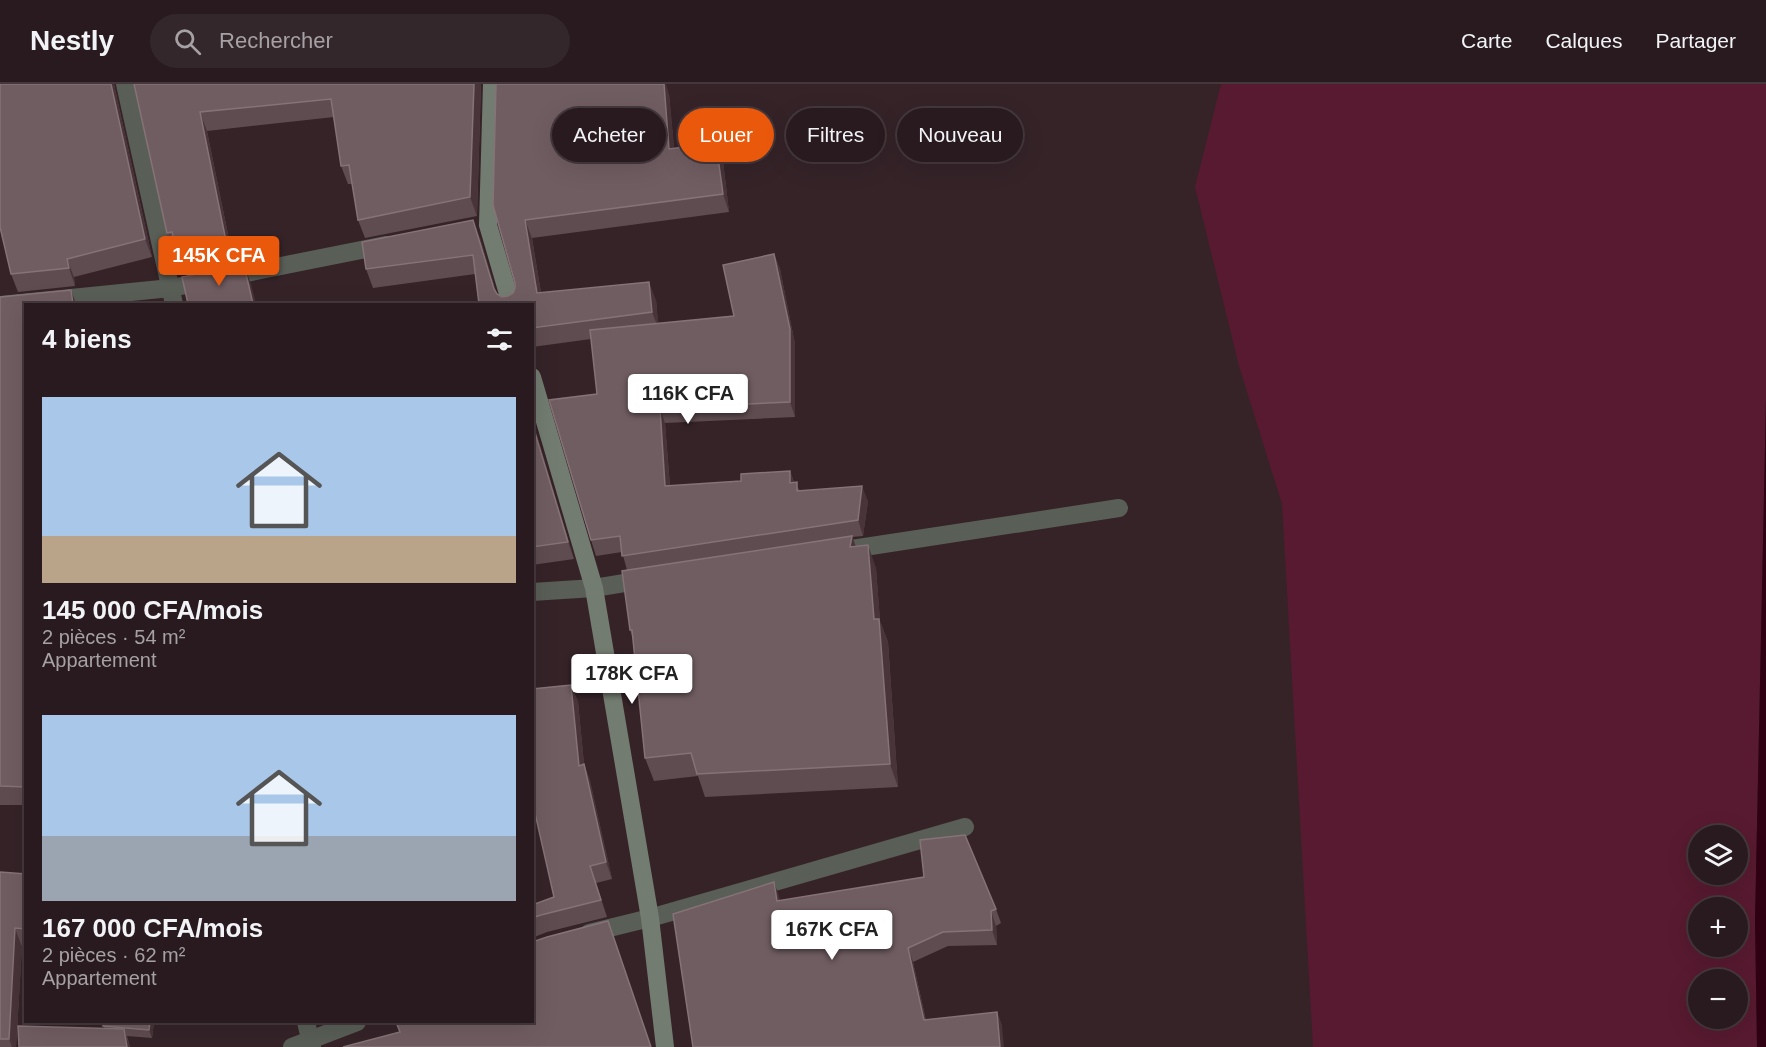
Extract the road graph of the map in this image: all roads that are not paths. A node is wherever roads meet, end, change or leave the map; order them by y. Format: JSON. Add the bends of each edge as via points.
{"nodes":[{"id":1,"x":125,"y":84,"type":"edge"},
{"id":2,"x":492,"y":84,"type":"edge"},
{"id":3,"x":406,"y":242,"type":"edge"},
{"id":4,"x":173,"y":296,"type":"edge"},
{"id":5,"x":38,"y":303,"type":"edge"},
{"id":6,"x":511,"y":303,"type":"edge"},
{"id":7,"x":24,"y":304,"type":"edge"},
{"id":8,"x":0,"y":305,"type":"edge"},
{"id":9,"x":534,"y":384,"type":"edge"},
{"id":10,"x":1119,"y":508,"type":"dead end"},
{"id":11,"x":827,"y":552,"type":"edge"},
{"id":12,"x":664,"y":577,"type":"edge"},
{"id":13,"x":594,"y":588,"type":"junction"},
{"id":14,"x":534,"y":592,"type":"edge"},
{"id":15,"x":965,"y":827,"type":"dead end"},
{"id":16,"x":650,"y":918,"type":"junction"},
{"id":17,"x":572,"y":938,"type":"edge"},
{"id":18,"x":306,"y":1023,"type":"edge"},
{"id":19,"x":355,"y":1023,"type":"edge"},
{"id":20,"x":311,"y":1044,"type":"edge"},
{"id":21,"x":292,"y":1047,"type":"edge"},
{"id":22,"x":665,"y":1047,"type":"edge"}],
"edges":[{"from":1,"to":4,"type":"street"},
{"from":2,"to":6,"type":"street","via":[[482,226]]},
{"from":3,"to":4,"type":"street"},
{"from":4,"to":5,"type":"street"},
{"from":7,"to":8,"type":"street"},
{"from":9,"to":13,"type":"street"},
{"from":10,"to":11,"type":"street"},
{"from":12,"to":13,"type":"street"},
{"from":13,"to":14,"type":"street"},
{"from":13,"to":16,"type":"street"},
{"from":15,"to":16,"type":"street"},
{"from":16,"to":17,"type":"street"},
{"from":16,"to":22,"type":"street"},
{"from":18,"to":20,"type":"street"},
{"from":19,"to":20,"type":"street"},
{"from":20,"to":21,"type":"street"}]}
